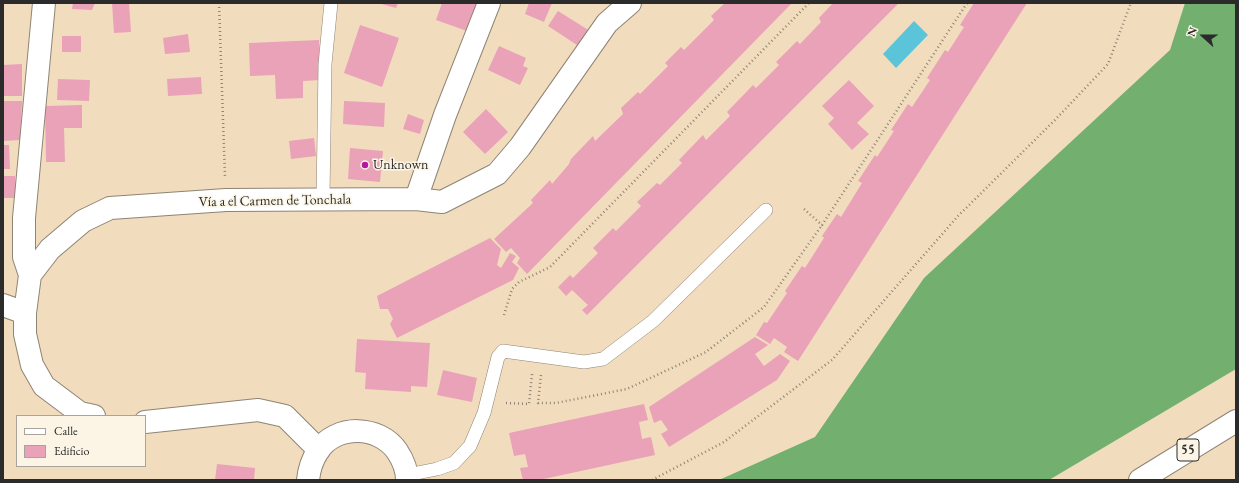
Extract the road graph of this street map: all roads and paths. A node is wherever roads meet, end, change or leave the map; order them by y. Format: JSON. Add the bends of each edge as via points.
{"nodes":[{"id":1,"x":44,"y":3,"type":"edge"},
{"id":2,"x":219,"y":3,"type":"edge"},
{"id":3,"x":331,"y":3,"type":"edge"},
{"id":4,"x":489,"y":3,"type":"edge"},
{"id":5,"x":630,"y":3,"type":"edge"},
{"id":6,"x":809,"y":3,"type":"edge"},
{"id":7,"x":967,"y":3,"type":"edge"},
{"id":8,"x":1131,"y":3,"type":"edge"},
{"id":9,"x":323,"y":199,"type":"junction"},
{"id":10,"x":416,"y":199,"type":"junction"},
{"id":11,"x":226,"y":200,"type":"junction"},
{"id":12,"x":804,"y":209,"type":"dead end"},
{"id":13,"x":766,"y":210,"type":"dead end"},
{"id":14,"x":822,"y":225,"type":"junction"},
{"id":15,"x":30,"y":275,"type":"junction"},
{"id":16,"x":3,"y":305,"type":"edge"},
{"id":17,"x":24,"y":313,"type":"junction"},
{"id":18,"x":504,"y":315,"type":"dead end"},
{"id":19,"x":533,"y":367,"type":"dead end"},
{"id":20,"x":542,"y":368,"type":"dead end"},
{"id":21,"x":487,"y":403,"type":"junction"},
{"id":22,"x":89,"y":415,"type":"edge"},
{"id":23,"x":1236,"y":421,"type":"edge"},
{"id":24,"x":146,"y":422,"type":"edge"},
{"id":25,"x":318,"y":450,"type":"junction"},
{"id":26,"x":407,"y":477,"type":"edge"},
{"id":27,"x":308,"y":480,"type":"edge"},
{"id":28,"x":652,"y":480,"type":"edge"},
{"id":29,"x":1140,"y":480,"type":"edge"}],
"edges":[{"from":1,"to":15,"type":"main road","via":[[24,218],[24,257]]},
{"from":2,"to":11,"type":"path"},
{"from":3,"to":9,"type":"lane","via":[[325,64]]},
{"from":4,"to":10,"type":"main road","via":[[445,115]]},
{"from":5,"to":10,"type":"main road","name":"Vía a el Carmen de Tonchala","via":[[607,23],[520,147],[497,174],[442,202]]},
{"from":6,"to":18,"type":"path","via":[[550,267],[519,282],[512,290]]},
{"from":7,"to":14,"type":"path"},
{"from":8,"to":28,"type":"path","via":[[1108,64],[958,216],[832,360],[724,442]]},
{"from":9,"to":10,"type":"main road","name":"Vía a el Carmen de Tonchala"},
{"from":9,"to":11,"type":"main road","name":"Vía a el Carmen de Tonchala"},
{"from":11,"to":15,"type":"main road","name":"Vía a el Carmen de Tonchala","via":[[110,208],[77,226],[50,249]]},
{"from":12,"to":14,"type":"path"},
{"from":13,"to":21,"type":"lane","via":[[653,321],[602,359],[584,362],[503,351],[498,358]]},
{"from":14,"to":20,"type":"path","via":[[764,308],[706,352],[627,389],[556,404],[538,402]]},
{"from":15,"to":17,"type":"main road","name":"Vía a el Carmen de Tonchala"},
{"from":16,"to":17,"type":"main road"},
{"from":17,"to":22,"type":"main road","name":"Vía a el Carmen de Tonchala","via":[[25,334],[32,365],[44,386],[80,413]]},
{"from":19,"to":21,"type":"path","via":[[529,404]]},
{"from":21,"to":26,"type":"lane","via":[[470,446],[454,463]]},
{"from":23,"to":29,"type":"main road","number":"55"},
{"from":24,"to":25,"type":"main road","via":[[258,410],[285,416]]},
{"from":25,"to":26,"type":"main road","via":[[331,438],[346,432],[363,430],[374,433],[393,445],[402,458]]},
{"from":25,"to":27,"type":"main road","via":[[311,463]]}]}
